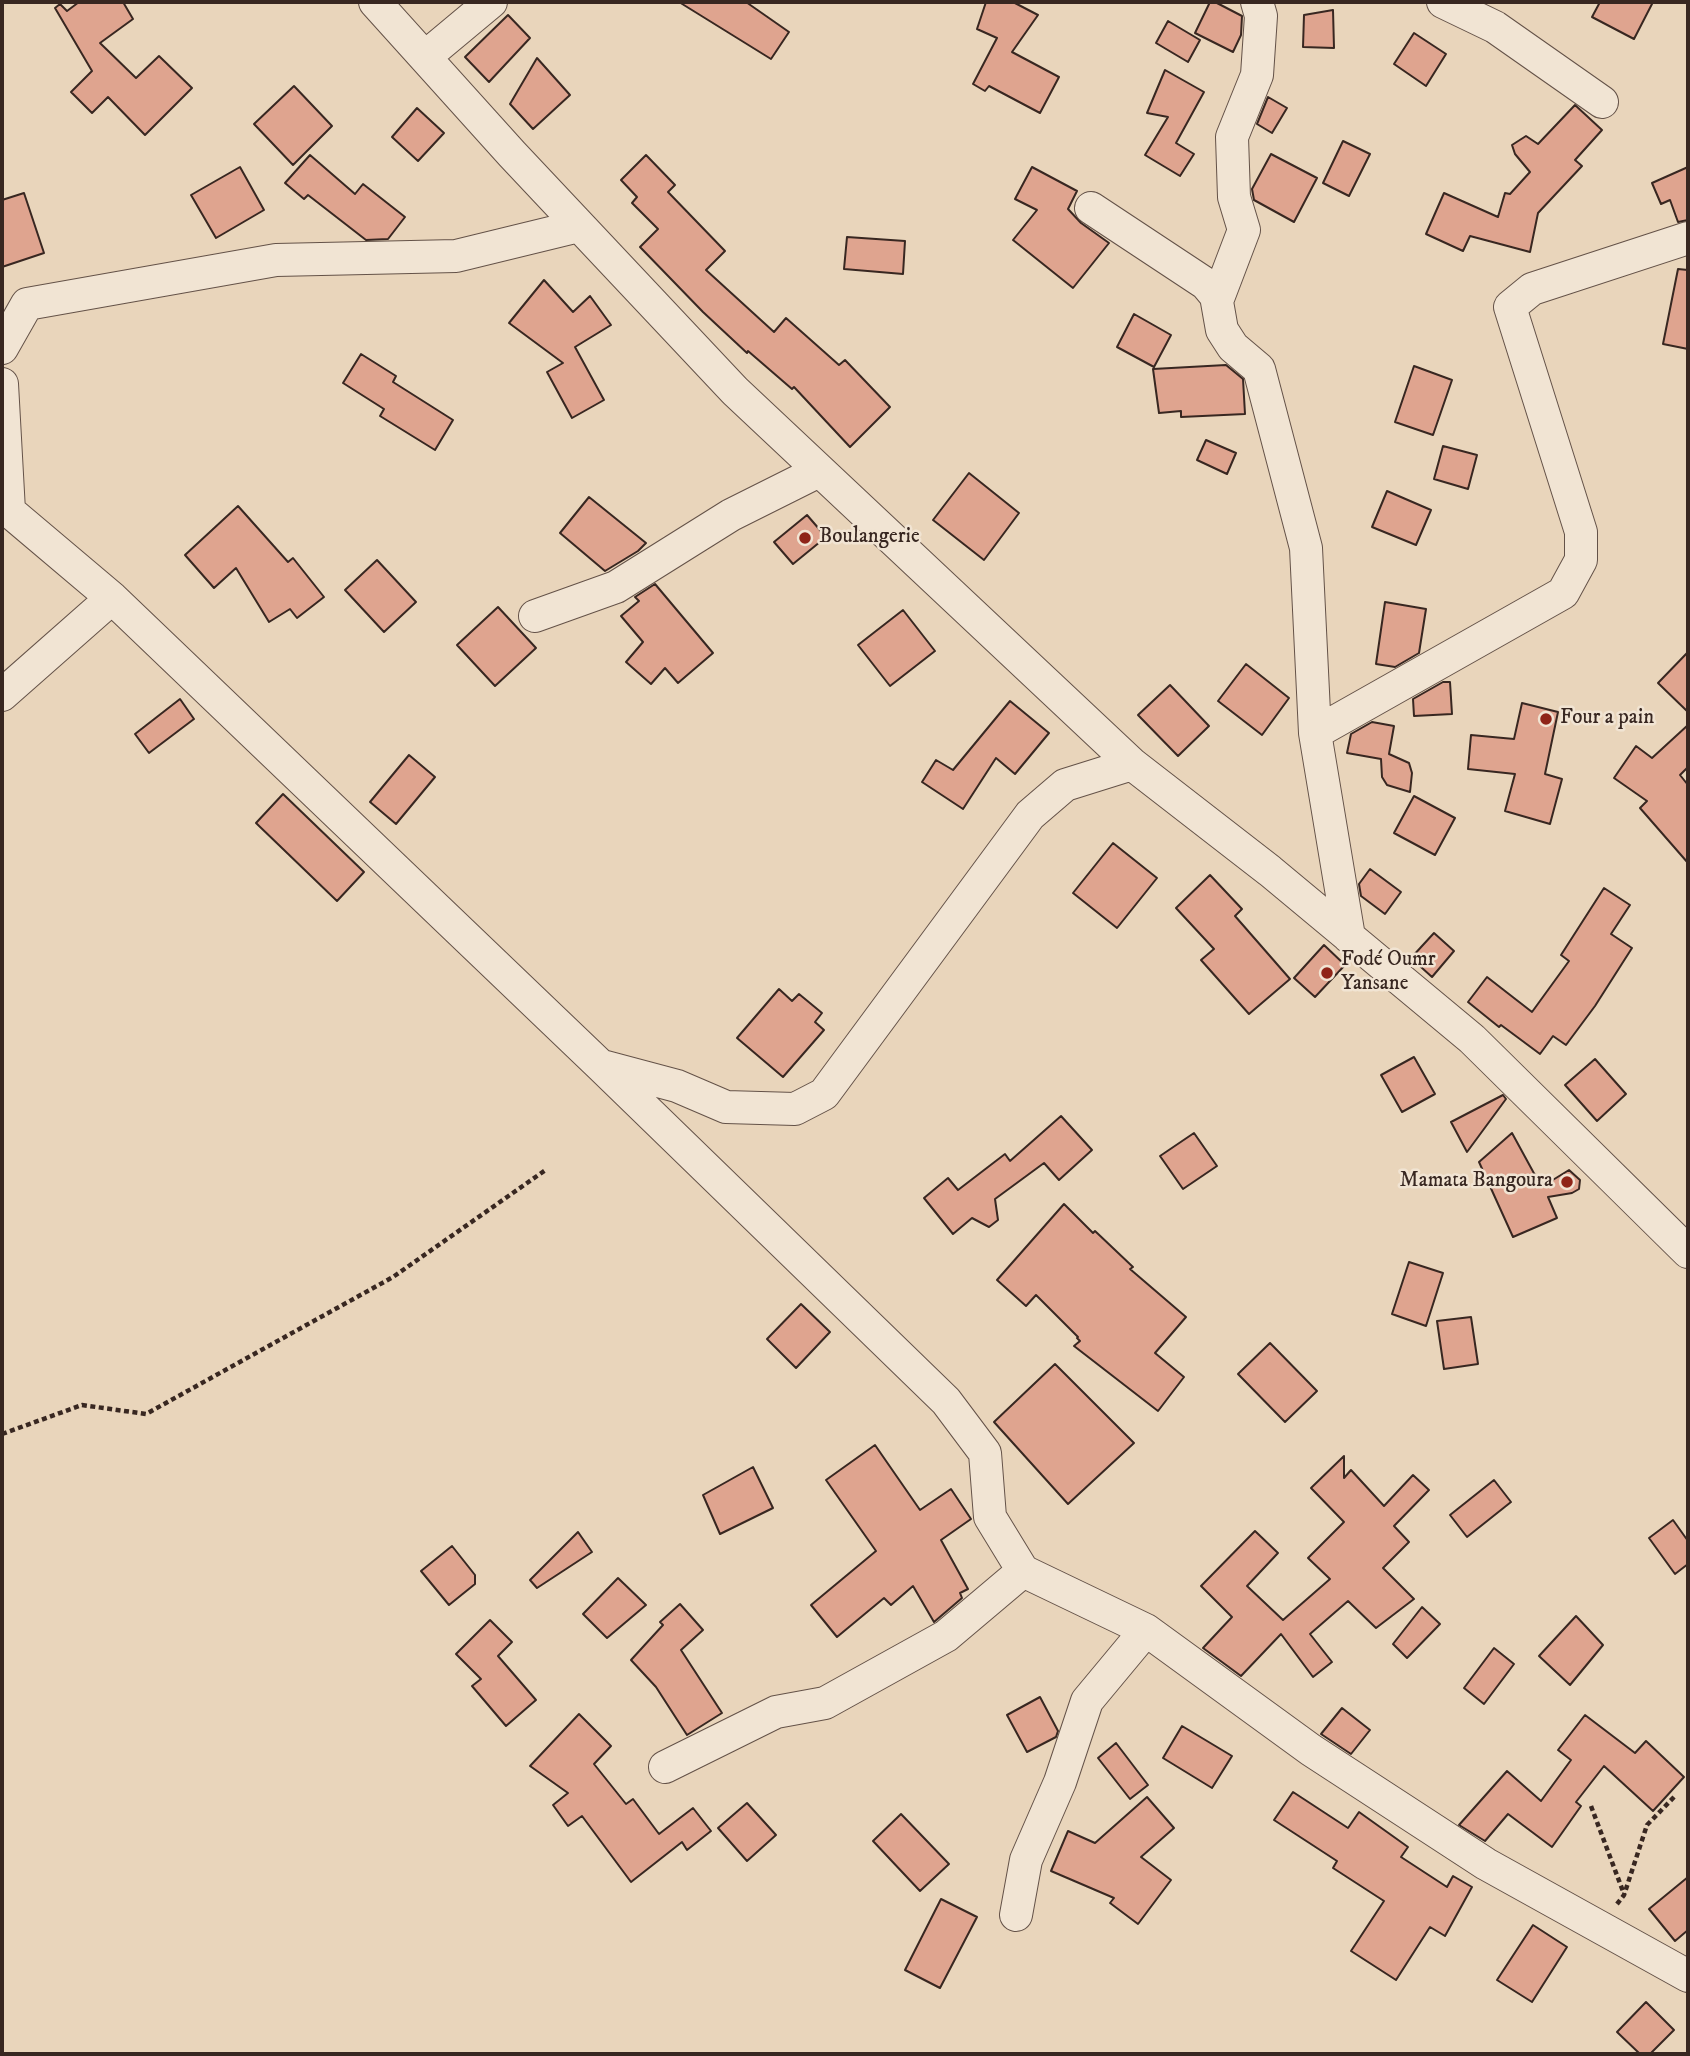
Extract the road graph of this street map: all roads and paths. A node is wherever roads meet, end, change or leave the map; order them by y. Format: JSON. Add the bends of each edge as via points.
{"nodes":[{"id":1,"x":375,"y":2,"type":"edge"},
{"id":2,"x":491,"y":2,"type":"edge"},
{"id":3,"x":1257,"y":2,"type":"edge"},
{"id":4,"x":1443,"y":2,"type":"edge"},
{"id":5,"x":425,"y":57,"type":"junction"},
{"id":6,"x":1602,"y":102,"type":"dead end"},
{"id":7,"x":1091,"y":208,"type":"dead end"},
{"id":8,"x":579,"y":226,"type":"junction"},
{"id":9,"x":1688,"y":238,"type":"edge"},
{"id":10,"x":1217,"y":302,"type":"junction"},
{"id":11,"x":9,"y":304,"type":"edge"},
{"id":12,"x":2,"y":348,"type":"edge"},
{"id":13,"x":2,"y":384,"type":"edge"},
{"id":14,"x":819,"y":471,"type":"junction"},
{"id":15,"x":5,"y":510,"type":"edge"},
{"id":16,"x":112,"y":598,"type":"junction"},
{"id":17,"x":535,"y":616,"type":"dead end"},
{"id":18,"x":2,"y":695,"type":"edge"},
{"id":19,"x":1315,"y":733,"type":"junction"},
{"id":20,"x":1132,"y":764,"type":"junction"},
{"id":21,"x":1349,"y":937,"type":"junction"},
{"id":22,"x":601,"y":1066,"type":"junction"},
{"id":23,"x":547,"y":1170,"type":"dead end"},
{"id":24,"x":1688,"y":1252,"type":"edge"},
{"id":25,"x":2,"y":1434,"type":"edge"},
{"id":26,"x":1023,"y":1571,"type":"junction"},
{"id":27,"x":1146,"y":1630,"type":"junction"},
{"id":28,"x":665,"y":1767,"type":"dead end"},
{"id":29,"x":1675,"y":1796,"type":"dead end"},
{"id":30,"x":1591,"y":1806,"type":"dead end"},
{"id":31,"x":1624,"y":1895,"type":"junction"},
{"id":32,"x":1016,"y":1915,"type":"dead end"},
{"id":33,"x":1600,"y":1927,"type":"junction"},
{"id":34,"x":1688,"y":1976,"type":"edge"}],
"edges":[{"from":1,"to":5,"type":"street"},
{"from":2,"to":5,"type":"street"},
{"from":3,"to":10,"type":"street","via":[[1261,16],[1257,75],[1232,137],[1234,197],[1244,230]]},
{"from":4,"to":6,"type":"street","via":[[1495,27]]},
{"from":5,"to":8,"type":"street"},
{"from":7,"to":10,"type":"street","via":[[1206,284]]},
{"from":8,"to":11,"type":"street","via":[[456,256],[276,260]]},
{"from":8,"to":14,"type":"street","via":[[735,391]]},
{"from":9,"to":19,"type":"street","via":[[1532,289],[1510,306],[1581,532],[1581,560],[1563,593]]},
{"from":10,"to":19,"type":"street","via":[[1222,330],[1233,347],[1259,369],[1306,548]]},
{"from":11,"to":12,"type":"street"},
{"from":13,"to":15,"type":"street"},
{"from":14,"to":17,"type":"street","via":[[731,515],[616,587]]},
{"from":14,"to":20,"type":"street"},
{"from":15,"to":16,"type":"street"},
{"from":16,"to":18,"type":"street"},
{"from":16,"to":22,"type":"street"},
{"from":19,"to":21,"type":"street"},
{"from":20,"to":21,"type":"street"},
{"from":20,"to":22,"type":"street","via":[[1065,786],[1030,814],[824,1094],[794,1109],[726,1107],[677,1086]]},
{"from":21,"to":24,"type":"street","via":[[1472,1039]]},
{"from":22,"to":26,"type":"street","via":[[946,1401],[985,1453],[990,1517]]},
{"from":23,"to":25,"type":"path","via":[[393,1277],[146,1414],[82,1405]]},
{"from":26,"to":27,"type":"street"},
{"from":26,"to":28,"type":"street","via":[[946,1636],[825,1703],[776,1712]]},
{"from":27,"to":32,"type":"street","via":[[1087,1701],[1060,1782],[1026,1860]]},
{"from":27,"to":33,"type":"street","via":[[1311,1750],[1439,1834]]},
{"from":29,"to":31,"type":"path","via":[[1647,1825]]},
{"from":30,"to":31,"type":"path"},
{"from":31,"to":33,"type":"path"},
{"from":33,"to":34,"type":"street"}]}
